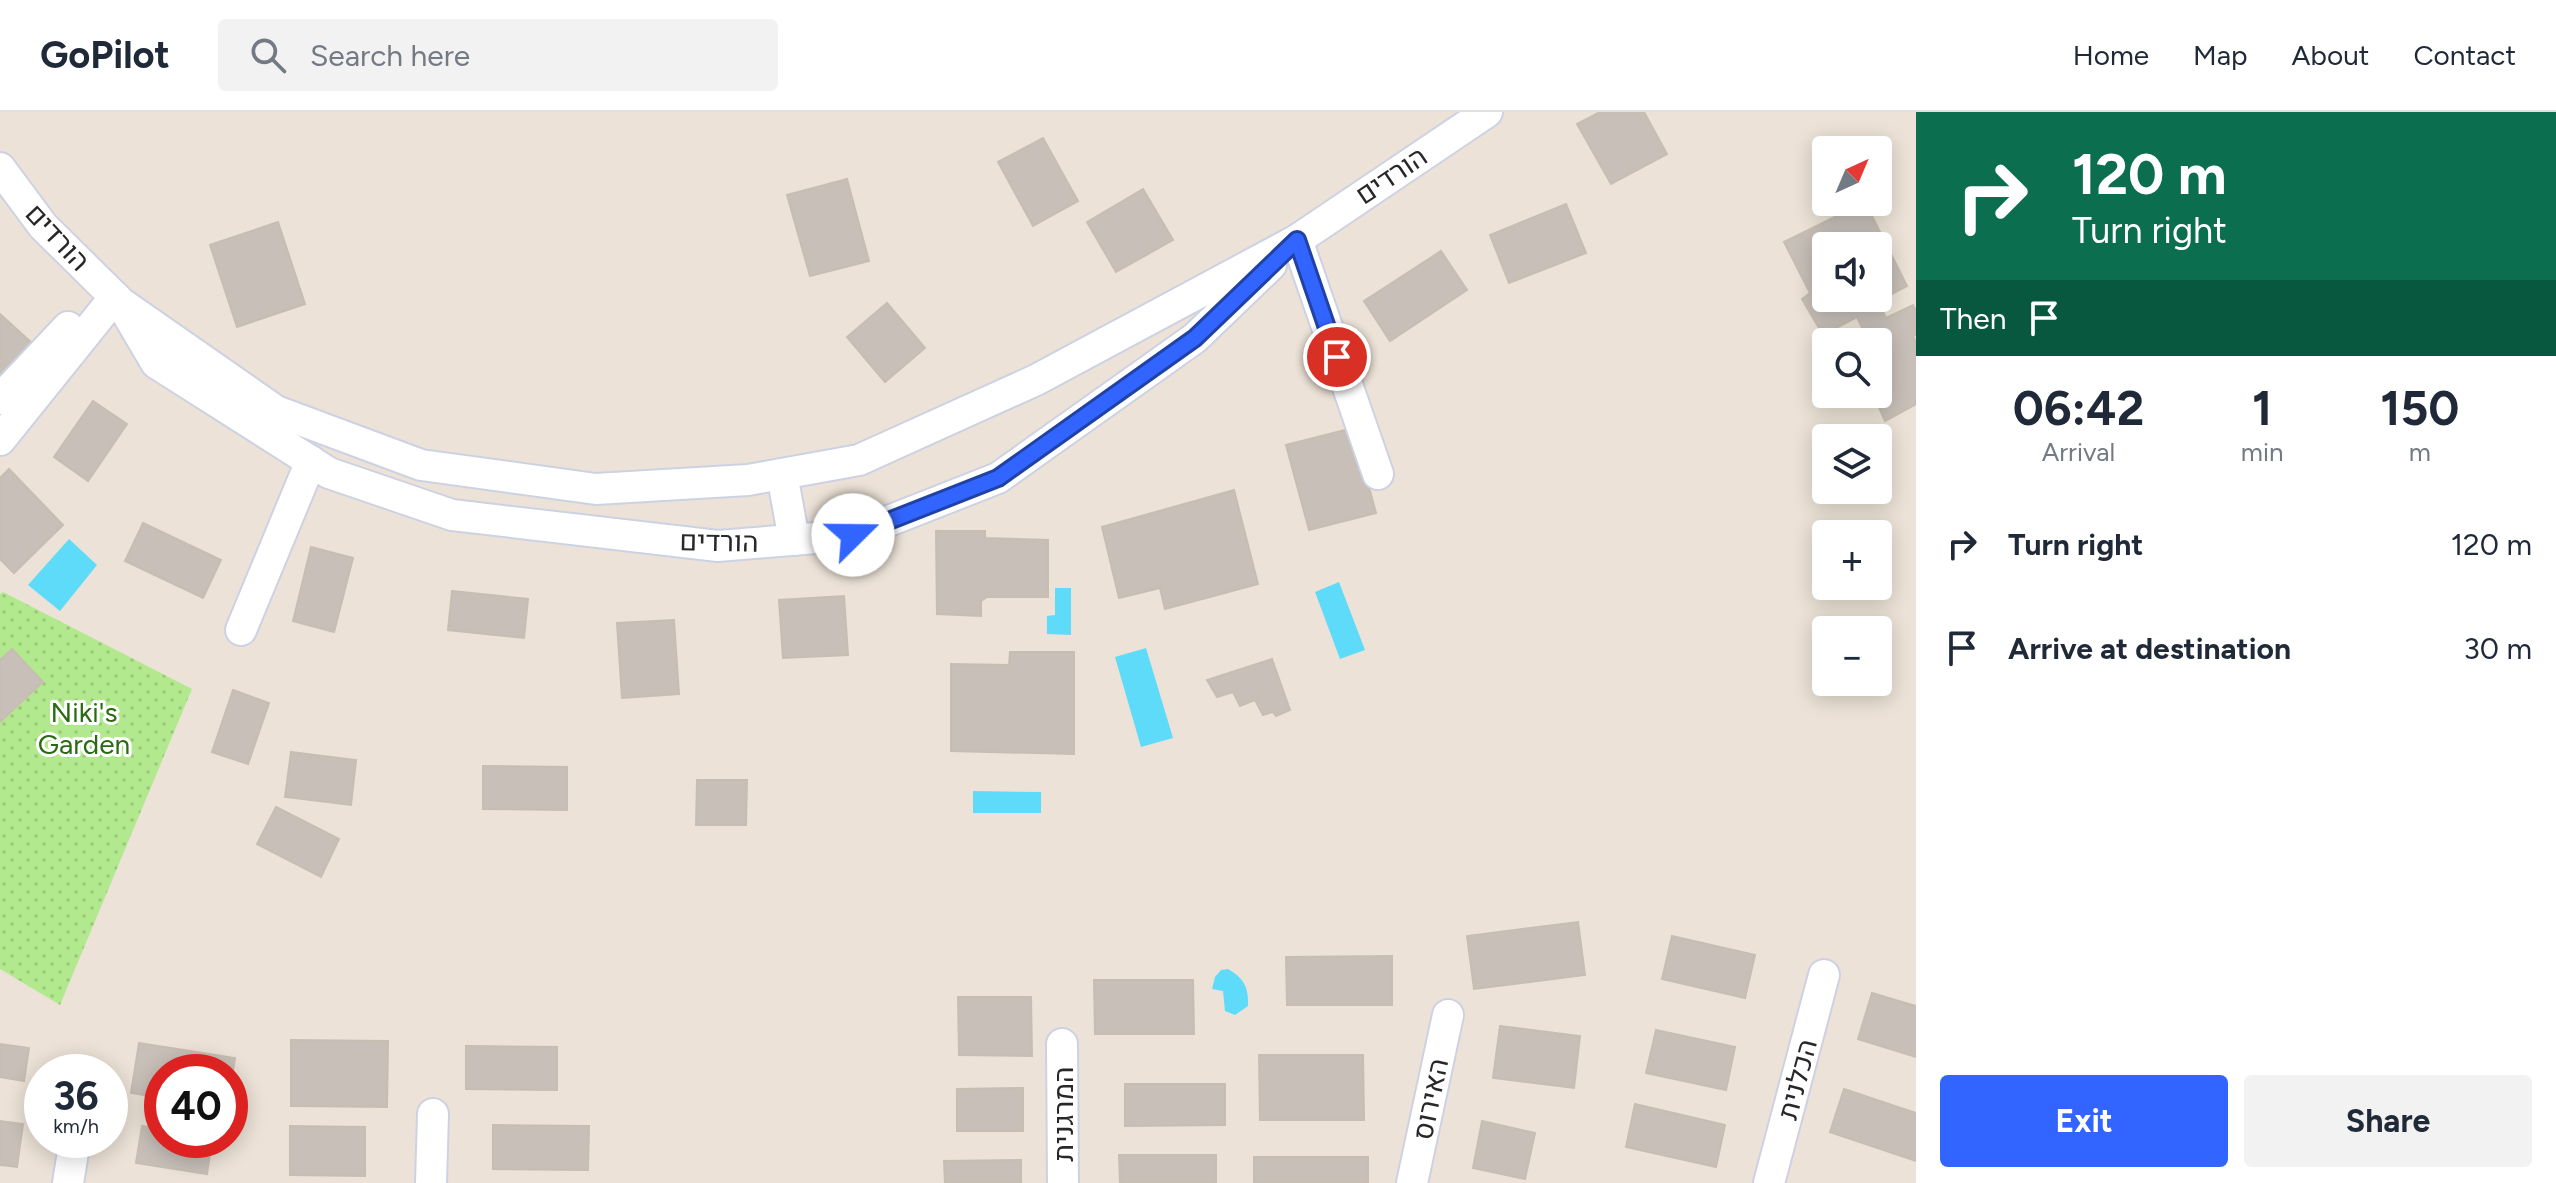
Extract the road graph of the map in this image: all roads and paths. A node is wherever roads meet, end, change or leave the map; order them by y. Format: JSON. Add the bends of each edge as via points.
{"nodes":[{"id":1,"x":1487,"y":112,"type":"edge"},
{"id":2,"x":0,"y":168,"type":"edge"},
{"id":3,"x":1297,"y":240,"type":"junction"},
{"id":4,"x":114,"y":296,"type":"junction"},
{"id":5,"x":0,"y":399,"type":"edge"},
{"id":6,"x":0,"y":440,"type":"edge"},
{"id":7,"x":311,"y":461,"type":"junction"},
{"id":8,"x":782,"y":474,"type":"junction"},
{"id":9,"x":1378,"y":474,"type":"dead end"},
{"id":10,"x":794,"y":540,"type":"junction"},
{"id":11,"x":241,"y":630,"type":"dead end"},
{"id":12,"x":1824,"y":975,"type":"dead end"},
{"id":13,"x":1448,"y":1015,"type":"dead end"},
{"id":14,"x":1062,"y":1044,"type":"dead end"},
{"id":15,"x":433,"y":1114,"type":"dead end"},
{"id":16,"x":72,"y":1158,"type":"edge"},
{"id":17,"x":68,"y":1183,"type":"edge"},
{"id":18,"x":431,"y":1183,"type":"edge"},
{"id":19,"x":1063,"y":1183,"type":"edge"},
{"id":20,"x":1412,"y":1183,"type":"edge"},
{"id":21,"x":1769,"y":1183,"type":"edge"}],
"edges":[{"from":1,"to":3,"type":"street","name":"הורדים"},
{"from":2,"to":4,"type":"street","name":"הורדים","via":[[43,226]]},
{"from":3,"to":8,"type":"street","name":"הורדים","via":[[1036,380],[859,460]]},
{"from":3,"to":9,"type":"street"},
{"from":3,"to":10,"type":"street","name":"הורדים","via":[[1195,338],[998,478],[853,535]]},
{"from":4,"to":5,"type":"street"},
{"from":4,"to":6,"type":"street"},
{"from":4,"to":7,"type":"street","name":"הורדים","via":[[156,363]]},
{"from":4,"to":8,"type":"street","name":"הורדים","via":[[276,411],[421,465],[596,489]]},
{"from":7,"to":10,"type":"street","name":"הורדים","via":[[329,473],[452,515],[718,546]]},
{"from":7,"to":11,"type":"street"},
{"from":8,"to":10,"type":"street"},
{"from":12,"to":21,"type":"street","name":"הכלנית"},
{"from":13,"to":20,"type":"street","name":"האירוס"},
{"from":14,"to":19,"type":"street","name":"המרגנית"},
{"from":15,"to":18,"type":"street"},
{"from":16,"to":17,"type":"street"}]}
